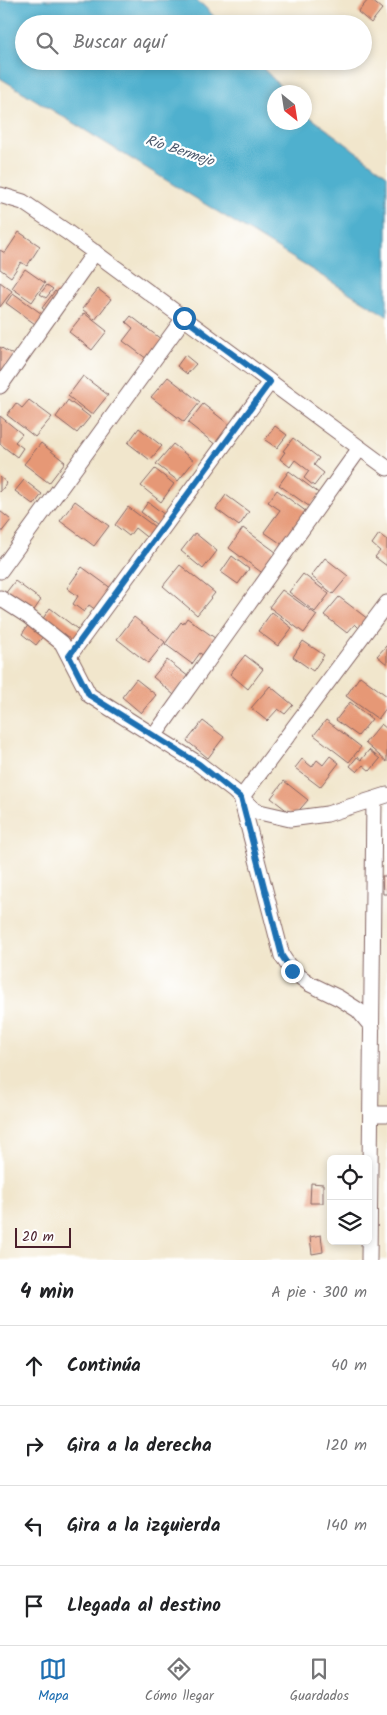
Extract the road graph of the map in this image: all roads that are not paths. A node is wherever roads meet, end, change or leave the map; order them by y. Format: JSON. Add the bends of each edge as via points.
{"nodes":[{"id":1,"x":0,"y":196,"type":"edge"},
{"id":2,"x":95,"y":252,"type":"junction"},
{"id":3,"x":184,"y":318,"type":"junction"},
{"id":4,"x":270,"y":382,"type":"junction"},
{"id":5,"x":0,"y":386,"type":"edge"},
{"id":6,"x":360,"y":448,"type":"junction"},
{"id":7,"x":387,"y":468,"type":"edge"},
{"id":8,"x":0,"y":571,"type":"edge"},
{"id":9,"x":0,"y":598,"type":"edge"},
{"id":10,"x":387,"y":603,"type":"edge"},
{"id":11,"x":69,"y":656,"type":"junction"},
{"id":12,"x":154,"y":736,"type":"junction"},
{"id":13,"x":381,"y":797,"type":"edge"},
{"id":14,"x":241,"y":798,"type":"junction"},
{"id":15,"x":372,"y":1027,"type":"junction"},
{"id":16,"x":371,"y":1114,"type":"junction"},
{"id":17,"x":387,"y":1114,"type":"edge"},
{"id":18,"x":369,"y":1260,"type":"edge"}],
"edges":[{"from":1,"to":2,"type":"street","via":[[24,202]]},
{"from":2,"to":3,"type":"street"},
{"from":2,"to":5,"type":"street"},
{"from":3,"to":4,"type":"street"},
{"from":3,"to":8,"type":"street"},
{"from":4,"to":6,"type":"street"},
{"from":4,"to":11,"type":"street"},
{"from":6,"to":7,"type":"street"},
{"from":6,"to":12,"type":"street"},
{"from":9,"to":11,"type":"street","via":[[62,643]]},
{"from":10,"to":14,"type":"street"},
{"from":11,"to":12,"type":"street","via":[[89,695]]},
{"from":12,"to":14,"type":"street","via":[[199,764]]},
{"from":13,"to":14,"type":"street","via":[[327,814],[290,820],[255,811]]},
{"from":13,"to":15,"type":"street"},
{"from":14,"to":15,"type":"street","via":[[282,956],[292,971],[358,1010]]},
{"from":15,"to":16,"type":"street"},
{"from":16,"to":17,"type":"street"},
{"from":16,"to":18,"type":"street"}]}
